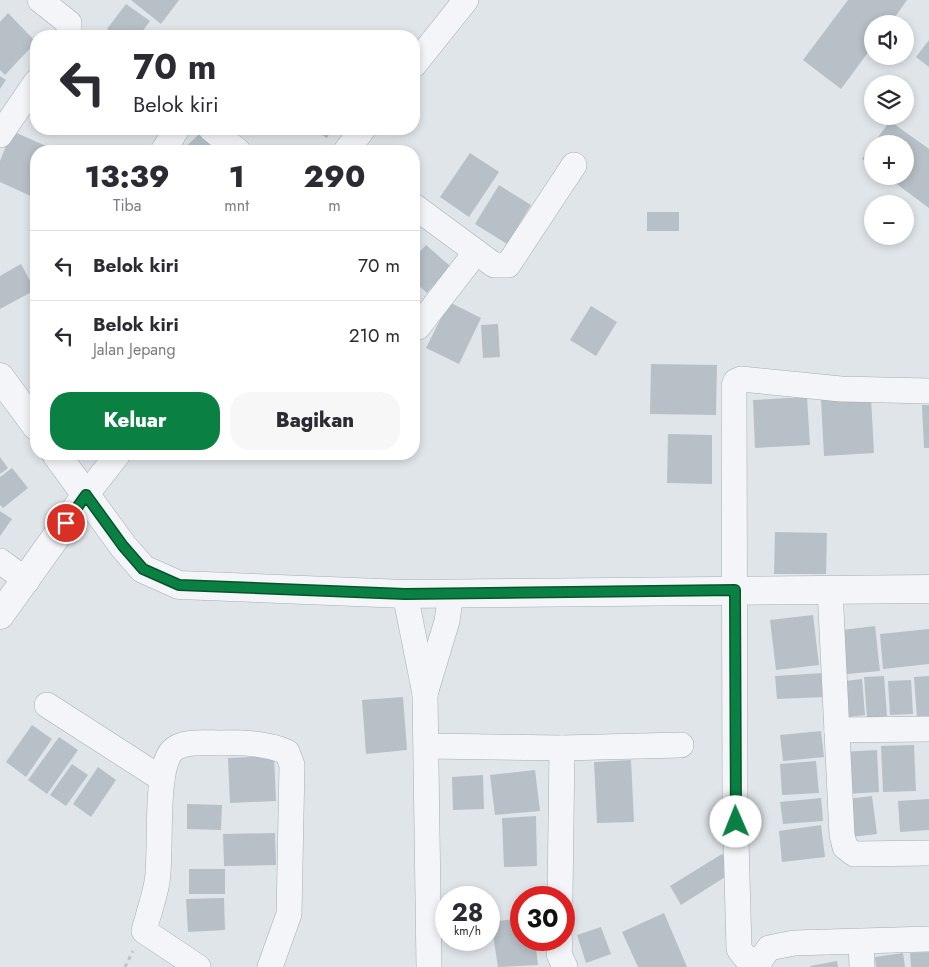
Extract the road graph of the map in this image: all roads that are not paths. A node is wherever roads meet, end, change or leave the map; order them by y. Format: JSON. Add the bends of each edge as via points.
{"nodes":[{"id":1,"x":40,"y":0,"type":"edge"},
{"id":2,"x":466,"y":0,"type":"edge"},
{"id":3,"x":73,"y":30,"type":"edge"},
{"id":4,"x":420,"y":58,"type":"edge"},
{"id":5,"x":30,"y":91,"type":"edge"},
{"id":6,"x":0,"y":135,"type":"edge"},
{"id":7,"x":219,"y":135,"type":"edge"},
{"id":8,"x":358,"y":135,"type":"edge"},
{"id":9,"x":231,"y":145,"type":"edge"},
{"id":10,"x":351,"y":145,"type":"edge"},
{"id":11,"x":574,"y":165,"type":"dead end"},
{"id":12,"x":420,"y":210,"type":"edge"},
{"id":13,"x":476,"y":252,"type":"junction"},
{"id":14,"x":420,"y":325,"type":"edge"},
{"id":15,"x":0,"y":377,"type":"edge"},
{"id":16,"x":929,"y":391,"type":"edge"},
{"id":17,"x":30,"y":418,"type":"edge"},
{"id":18,"x":60,"y":460,"type":"edge"},
{"id":19,"x":113,"y":460,"type":"edge"},
{"id":20,"x":86,"y":495,"type":"junction"},
{"id":21,"x":0,"y":561,"type":"edge"},
{"id":22,"x":27,"y":581,"type":"junction"},
{"id":23,"x":830,"y":589,"type":"junction"},
{"id":24,"x":929,"y":589,"type":"edge"},
{"id":25,"x":735,"y":590,"type":"junction"},
{"id":26,"x":451,"y":593,"type":"junction"},
{"id":27,"x":405,"y":594,"type":"junction"},
{"id":28,"x":0,"y":616,"type":"edge"},
{"id":29,"x":425,"y":694,"type":"junction"},
{"id":30,"x":47,"y":704,"type":"dead end"},
{"id":31,"x":929,"y":729,"type":"edge"},
{"id":32,"x":837,"y":730,"type":"junction"},
{"id":33,"x":681,"y":745,"type":"dead end"},
{"id":34,"x":427,"y":746,"type":"junction"},
{"id":35,"x":562,"y":748,"type":"junction"},
{"id":36,"x":162,"y":779,"type":"junction"},
{"id":37,"x":929,"y":853,"type":"edge"},
{"id":38,"x":560,"y":886,"type":"edge"},
{"id":39,"x":929,"y":940,"type":"edge"},
{"id":40,"x":861,"y":942,"type":"junction"},
{"id":41,"x":560,"y":951,"type":"edge"},
{"id":42,"x":759,"y":964,"type":"edge"},
{"id":43,"x":198,"y":967,"type":"edge"},
{"id":44,"x":270,"y":967,"type":"edge"},
{"id":45,"x":429,"y":967,"type":"edge"},
{"id":46,"x":565,"y":967,"type":"edge"},
{"id":47,"x":862,"y":967,"type":"edge"}],
"edges":[{"from":1,"to":3,"type":"street"},
{"from":2,"to":4,"type":"street"},
{"from":5,"to":6,"type":"street"},
{"from":7,"to":9,"type":"street"},
{"from":8,"to":10,"type":"street"},
{"from":11,"to":13,"type":"street","via":[[508,265],[494,265]]},
{"from":12,"to":13,"type":"street"},
{"from":13,"to":14,"type":"street"},
{"from":15,"to":17,"type":"street"},
{"from":16,"to":25,"type":"street","via":[[841,389],[736,381]]},
{"from":18,"to":20,"type":"street"},
{"from":19,"to":20,"type":"street"},
{"from":20,"to":22,"type":"street"},
{"from":20,"to":27,"type":"street","via":[[143,569],[179,585]]},
{"from":21,"to":22,"type":"street"},
{"from":22,"to":28,"type":"street"},
{"from":23,"to":24,"type":"street"},
{"from":23,"to":25,"type":"street"},
{"from":23,"to":32,"type":"street"},
{"from":25,"to":26,"type":"street"},
{"from":25,"to":42,"type":"street","via":[[739,950]]},
{"from":26,"to":27,"type":"street"},
{"from":26,"to":29,"type":"street","via":[[447,621]]},
{"from":27,"to":29,"type":"street"},
{"from":29,"to":34,"type":"street"},
{"from":30,"to":36,"type":"street"},
{"from":31,"to":32,"type":"street"},
{"from":32,"to":37,"type":"street","via":[[845,847],[854,854]]},
{"from":33,"to":35,"type":"street"},
{"from":34,"to":35,"type":"street"},
{"from":34,"to":45,"type":"street"},
{"from":35,"to":38,"type":"street"},
{"from":36,"to":43,"type":"street","via":[[157,882],[144,931]]},
{"from":36,"to":44,"type":"street","via":[[167,757],[173,749],[186,744],[245,743],[274,746],[287,752],[293,782],[289,914]]},
{"from":39,"to":40,"type":"street"},
{"from":40,"to":42,"type":"street","via":[[794,943],[770,948]]},
{"from":40,"to":47,"type":"street"},
{"from":41,"to":46,"type":"street"}]}
